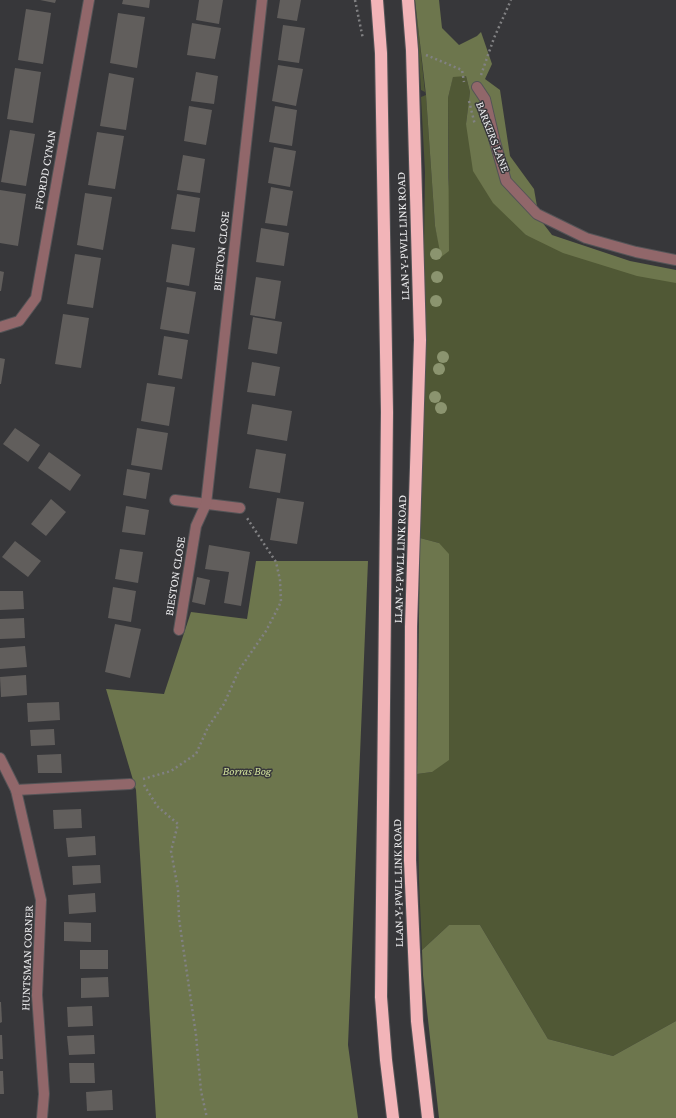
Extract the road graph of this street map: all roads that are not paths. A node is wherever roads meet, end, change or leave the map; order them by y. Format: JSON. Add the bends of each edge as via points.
{"nodes":[{"id":1,"x":89,"y":0,"type":"edge"},
{"id":2,"x":262,"y":0,"type":"edge"},
{"id":3,"x":377,"y":0,"type":"edge"},
{"id":4,"x":408,"y":0,"type":"edge"},
{"id":5,"x":477,"y":87,"type":"road end"},
{"id":6,"x":676,"y":260,"type":"edge"},
{"id":7,"x":0,"y":326,"type":"edge"},
{"id":8,"x":175,"y":500,"type":"dead end"},
{"id":9,"x":206,"y":504,"type":"junction"},
{"id":10,"x":240,"y":508,"type":"road end"},
{"id":11,"x":179,"y":630,"type":"dead end"},
{"id":12,"x":0,"y":758,"type":"edge"},
{"id":13,"x":130,"y":784,"type":"dead end"},
{"id":14,"x":16,"y":790,"type":"junction"},
{"id":15,"x":42,"y":1118,"type":"edge"},
{"id":16,"x":393,"y":1118,"type":"edge"},
{"id":17,"x":428,"y":1118,"type":"edge"}],
"edges":[{"from":1,"to":7,"type":"street","name":"FFORDD CYNAN","via":[[36,298],[19,321]]},
{"from":2,"to":9,"type":"street","name":"BIESTON CLOSE"},
{"from":3,"to":16,"type":"highway","name":"LLAN-Y-PWLL LINK ROAD","via":[[381,53],[387,412],[381,997]]},
{"from":4,"to":17,"type":"highway","name":"LLAN-Y-PWLL LINK ROAD","via":[[412,50],[420,340],[411,627],[410,860],[417,1021]]},
{"from":5,"to":6,"type":"street","via":[[485,99],[506,181],[537,214],[586,238]]},
{"from":8,"to":9,"type":"street"},
{"from":9,"to":10,"type":"street"},
{"from":9,"to":11,"type":"street","name":"BIESTON CLOSE","via":[[196,526]]},
{"from":12,"to":14,"type":"street","name":"HUNTSMAN CORNER"},
{"from":13,"to":14,"type":"street"},
{"from":14,"to":15,"type":"street","name":"HUNTSMAN CORNER","via":[[41,900],[37,996],[44,1094]]}]}
